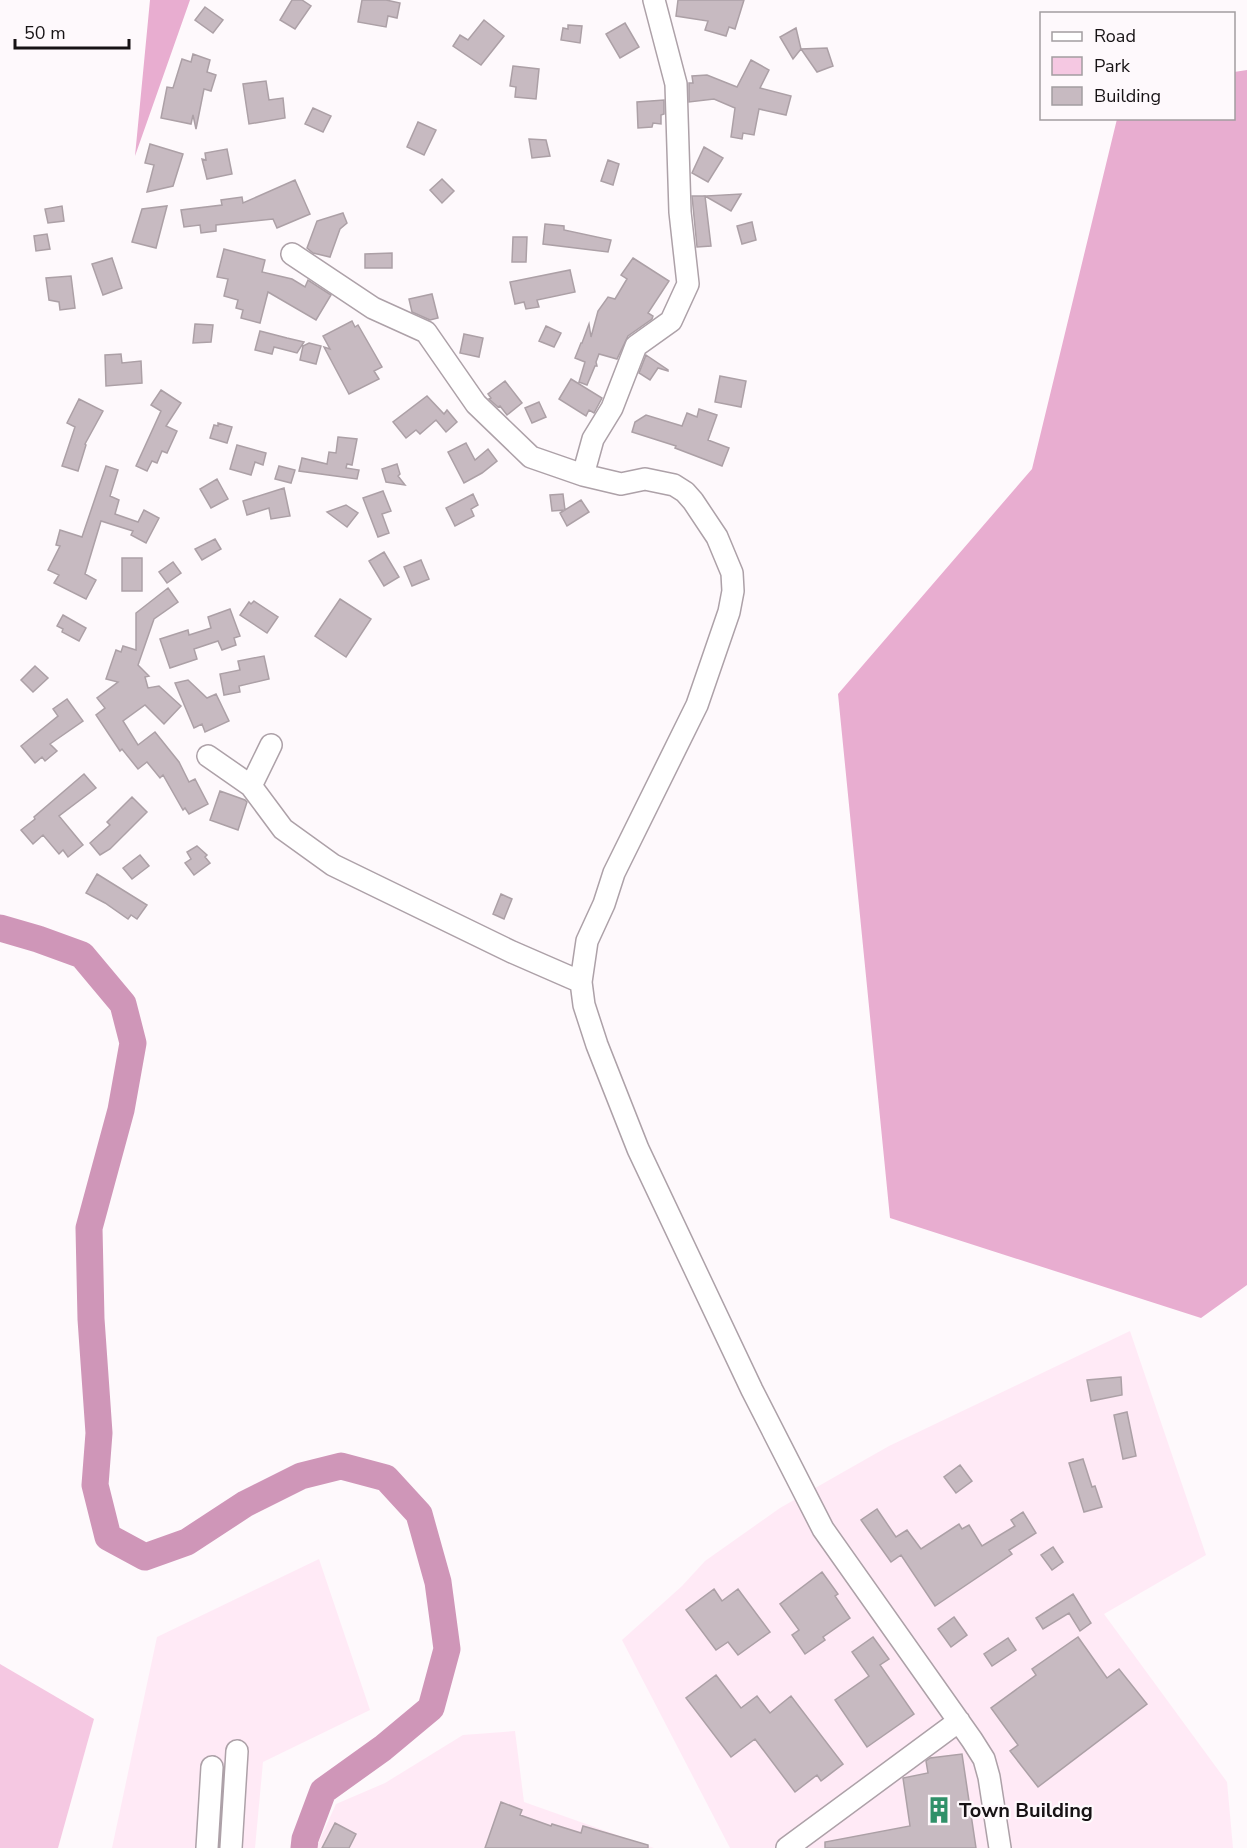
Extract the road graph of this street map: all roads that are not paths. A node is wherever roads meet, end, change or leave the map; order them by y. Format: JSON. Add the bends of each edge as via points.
{"nodes":[{"id":1,"x":654,"y":0,"type":"edge"},
{"id":2,"x":292,"y":254,"type":"dead end"},
{"id":3,"x":583,"y":475,"type":"junction"},
{"id":4,"x":271,"y":746,"type":"dead end"},
{"id":5,"x":208,"y":756,"type":"dead end"},
{"id":6,"x":251,"y":786,"type":"junction"},
{"id":7,"x":581,"y":982,"type":"junction"},
{"id":8,"x":959,"y":1722,"type":"junction"},
{"id":9,"x":237,"y":1751,"type":"dead end"},
{"id":10,"x":212,"y":1767,"type":"dead end"},
{"id":11,"x":207,"y":1848,"type":"edge"},
{"id":12,"x":231,"y":1848,"type":"edge"},
{"id":13,"x":788,"y":1848,"type":"edge"},
{"id":14,"x":1000,"y":1848,"type":"edge"}],
"edges":[{"from":1,"to":3,"type":"street","via":[[676,84],[680,212],[688,284],[671,321],[636,346],[612,408],[593,439]]},
{"from":2,"to":3,"type":"street","via":[[373,308],[426,333],[476,404],[531,456]]},
{"from":3,"to":7,"type":"street","via":[[621,484],[658,480],[685,492],[717,537],[732,573],[733,591],[697,705],[614,873],[587,941]]},
{"from":4,"to":6,"type":"street"},
{"from":5,"to":6,"type":"street"},
{"from":6,"to":7,"type":"street","via":[[283,829],[333,865]]},
{"from":7,"to":8,"type":"street","via":[[597,1045],[638,1149],[793,1471],[823,1529]]},
{"from":8,"to":13,"type":"street"},
{"from":8,"to":14,"type":"street","via":[[984,1759]]},
{"from":9,"to":12,"type":"street"},
{"from":10,"to":11,"type":"street"}]}
